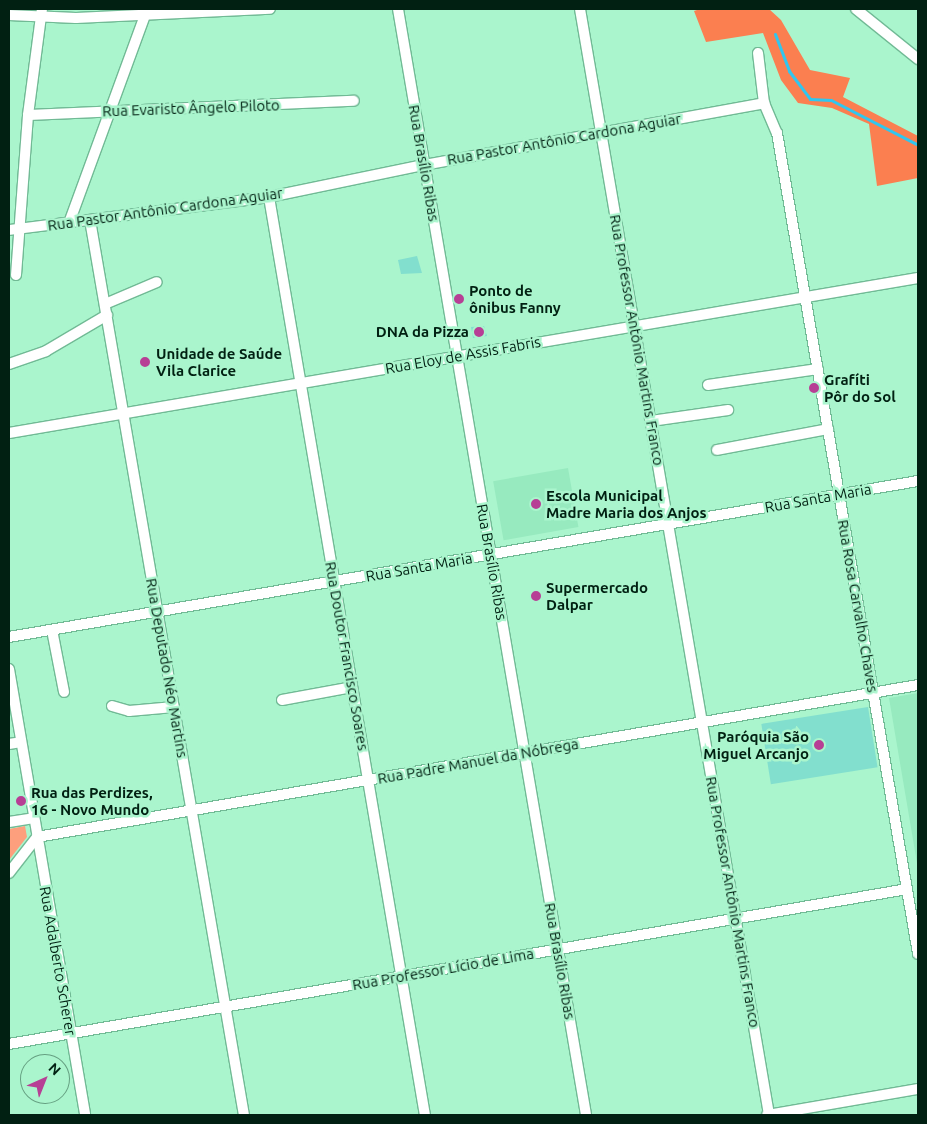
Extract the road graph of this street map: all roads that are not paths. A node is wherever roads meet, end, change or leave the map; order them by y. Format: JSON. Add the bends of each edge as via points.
{"nodes":[{"id":1,"x":270,"y":9,"type":"edge"},
{"id":2,"x":398,"y":9,"type":"edge"},
{"id":3,"x":580,"y":9,"type":"edge"},
{"id":4,"x":856,"y":9,"type":"edge"},
{"id":5,"x":147,"y":12,"type":"edge"},
{"id":6,"x":41,"y":13,"type":"edge"},
{"id":7,"x":9,"y":15,"type":"edge"},
{"id":8,"x":758,"y":53,"type":"dead end"},
{"id":9,"x":918,"y":59,"type":"edge"},
{"id":10,"x":354,"y":102,"type":"dead end"},
{"id":11,"x":764,"y":103,"type":"junction"},
{"id":12,"x":110,"y":111,"type":"junction"},
{"id":13,"x":28,"y":115,"type":"junction"},
{"id":14,"x":601,"y":132,"type":"junction"},
{"id":15,"x":424,"y":165,"type":"junction"},
{"id":16,"x":269,"y":197,"type":"junction"},
{"id":17,"x":90,"y":220,"type":"junction"},
{"id":18,"x":69,"y":222,"type":"junction"},
{"id":19,"x":13,"y":229,"type":"edge"},
{"id":20,"x":16,"y":275,"type":"dead end"},
{"id":21,"x":918,"y":278,"type":"edge"},
{"id":22,"x":157,"y":282,"type":"dead end"},
{"id":23,"x":805,"y":297,"type":"junction"},
{"id":24,"x":105,"y":304,"type":"junction"},
{"id":25,"x":106,"y":315,"type":"junction"},
{"id":26,"x":634,"y":326,"type":"junction"},
{"id":27,"x":457,"y":357,"type":"junction"},
{"id":28,"x":9,"y":364,"type":"edge"},
{"id":29,"x":818,"y":369,"type":"junction"},
{"id":30,"x":301,"y":383,"type":"junction"},
{"id":31,"x":708,"y":385,"type":"dead end"},
{"id":32,"x":728,"y":410,"type":"dead end"},
{"id":33,"x":123,"y":413,"type":"junction"},
{"id":34,"x":650,"y":421,"type":"junction"},
{"id":35,"x":828,"y":429,"type":"junction"},
{"id":36,"x":9,"y":433,"type":"edge"},
{"id":37,"x":718,"y":450,"type":"dead end"},
{"id":38,"x":918,"y":481,"type":"edge"},
{"id":39,"x":839,"y":495,"type":"junction"},
{"id":40,"x":668,"y":524,"type":"junction"},
{"id":41,"x":491,"y":555,"type":"junction"},
{"id":42,"x":334,"y":582,"type":"junction"},
{"id":43,"x":157,"y":612,"type":"junction"},
{"id":44,"x":52,"y":630,"type":"junction"},
{"id":45,"x":9,"y":637,"type":"edge"},
{"id":46,"x":9,"y":669,"type":"edge"},
{"id":47,"x":918,"y":685,"type":"edge"},
{"id":48,"x":352,"y":687,"type":"junction"},
{"id":49,"x":64,"y":692,"type":"dead end"},
{"id":50,"x":873,"y":692,"type":"junction"},
{"id":51,"x":282,"y":700,"type":"dead end"},
{"id":52,"x":112,"y":706,"type":"dead end"},
{"id":53,"x":174,"y":707,"type":"junction"},
{"id":54,"x":702,"y":722,"type":"junction"},
{"id":55,"x":21,"y":742,"type":"junction"},
{"id":56,"x":9,"y":744,"type":"edge"},
{"id":57,"x":524,"y":753,"type":"junction"},
{"id":58,"x":368,"y":780,"type":"junction"},
{"id":59,"x":191,"y":810,"type":"junction"},
{"id":60,"x":34,"y":818,"type":"junction"},
{"id":61,"x":9,"y":822,"type":"edge"},
{"id":62,"x":37,"y":836,"type":"junction"},
{"id":63,"x":9,"y":873,"type":"edge"},
{"id":64,"x":907,"y":889,"type":"junction"},
{"id":65,"x":735,"y":918,"type":"junction"},
{"id":66,"x":558,"y":949,"type":"junction"},
{"id":67,"x":918,"y":954,"type":"edge"},
{"id":68,"x":401,"y":976,"type":"junction"},
{"id":69,"x":225,"y":1006,"type":"junction"},
{"id":70,"x":71,"y":1033,"type":"junction"},
{"id":71,"x":9,"y":1044,"type":"edge"},
{"id":72,"x":918,"y":1089,"type":"edge"},
{"id":73,"x":84,"y":1115,"type":"edge"},
{"id":74,"x":244,"y":1115,"type":"edge"},
{"id":75,"x":425,"y":1115,"type":"edge"},
{"id":76,"x":586,"y":1115,"type":"edge"},
{"id":77,"x":768,"y":1115,"type":"edge"}],
"edges":[{"from":1,"to":5,"type":"street"},
{"from":2,"to":15,"type":"street","name":"Rua Brasílio Ribas"},
{"from":3,"to":14,"type":"street","name":"Rua Professor Antônio Martins Franco"},
{"from":4,"to":9,"type":"street"},
{"from":5,"to":6,"type":"street"},
{"from":5,"to":12,"type":"street"},
{"from":6,"to":7,"type":"street"},
{"from":6,"to":13,"type":"street"},
{"from":8,"to":11,"type":"street","name":"Rua Rosa Carvalho Chaves"},
{"from":10,"to":12,"type":"street","name":"Rua Evaristo Ângelo Piloto"},
{"from":11,"to":14,"type":"street","name":"Rua Pastor Antônio Cardona Aguiar"},
{"from":11,"to":23,"type":"street","name":"Rua Rosa Carvalho Chaves","via":[[777,133]]},
{"from":12,"to":13,"type":"street","name":"Rua Evaristo Ângelo Piloto"},
{"from":12,"to":18,"type":"street"},
{"from":13,"to":19,"type":"street"},
{"from":14,"to":15,"type":"street","name":"Rua Pastor Antônio Cardona Aguiar"},
{"from":14,"to":26,"type":"street","name":"Rua Professor Antônio Martins Franco"},
{"from":15,"to":16,"type":"street","name":"Rua Pastor Antônio Cardona Aguiar"},
{"from":15,"to":27,"type":"street","name":"Rua Brasílio Ribas"},
{"from":16,"to":17,"type":"street","name":"Rua Pastor Antônio Cardona Aguiar"},
{"from":16,"to":30,"type":"street","name":"Rua Doutor Francisco Soares"},
{"from":17,"to":18,"type":"street","name":"Rua Pastor Antônio Cardona Aguiar"},
{"from":17,"to":24,"type":"street","name":"Rua Deputado Néo Martins"},
{"from":18,"to":19,"type":"street","name":"Rua Pastor Antônio Cardona Aguiar"},
{"from":19,"to":20,"type":"street"},
{"from":21,"to":23,"type":"street","name":"Rua Eloy de Assis Fabris"},
{"from":22,"to":24,"type":"street"},
{"from":23,"to":26,"type":"street","name":"Rua Eloy de Assis Fabris"},
{"from":23,"to":29,"type":"street","name":"Rua Rosa Carvalho Chaves"},
{"from":24,"to":25,"type":"street","name":"Rua Deputado Néo Martins"},
{"from":25,"to":28,"type":"street","via":[[46,351]]},
{"from":25,"to":33,"type":"street","name":"Rua Deputado Néo Martins"},
{"from":26,"to":27,"type":"street","name":"Rua Eloy de Assis Fabris"},
{"from":26,"to":34,"type":"street","name":"Rua Professor Antônio Martins Franco"},
{"from":27,"to":30,"type":"street","name":"Rua Eloy de Assis Fabris"},
{"from":27,"to":41,"type":"street","name":"Rua Brasílio Ribas"},
{"from":29,"to":31,"type":"street"},
{"from":29,"to":35,"type":"street","name":"Rua Rosa Carvalho Chaves"},
{"from":30,"to":33,"type":"street","name":"Rua Eloy de Assis Fabris"},
{"from":30,"to":42,"type":"street","name":"Rua Doutor Francisco Soares"},
{"from":32,"to":34,"type":"street"},
{"from":33,"to":36,"type":"street","name":"Rua Eloy de Assis Fabris"},
{"from":33,"to":43,"type":"street","name":"Rua Deputado Néo Martins"},
{"from":34,"to":40,"type":"street","name":"Rua Professor Antônio Martins Franco"},
{"from":35,"to":37,"type":"street"},
{"from":35,"to":39,"type":"street","name":"Rua Rosa Carvalho Chaves"},
{"from":38,"to":39,"type":"street","name":"Rua Santa Maria"},
{"from":39,"to":40,"type":"street","name":"Rua Santa Maria"},
{"from":39,"to":50,"type":"street","name":"Rua Rosa Carvalho Chaves"},
{"from":40,"to":41,"type":"street","name":"Rua Santa Maria"},
{"from":40,"to":54,"type":"street","name":"Rua Professor Antônio Martins Franco"},
{"from":41,"to":42,"type":"street","name":"Rua Santa Maria"},
{"from":41,"to":57,"type":"street","name":"Rua Brasílio Ribas"},
{"from":42,"to":43,"type":"street","name":"Rua Santa Maria"},
{"from":42,"to":48,"type":"street","name":"Rua Doutor Francisco Soares"},
{"from":43,"to":44,"type":"street","name":"Rua Santa Maria"},
{"from":43,"to":53,"type":"street","name":"Rua Deputado Néo Martins"},
{"from":44,"to":45,"type":"street","name":"Rua Santa Maria"},
{"from":44,"to":49,"type":"street"},
{"from":46,"to":55,"type":"street","name":"Rua Adalberto Scherer"},
{"from":47,"to":50,"type":"street","name":"Rua Padre Manuel da Nóbrega"},
{"from":48,"to":51,"type":"street"},
{"from":48,"to":58,"type":"street","name":"Rua Doutor Francisco Soares"},
{"from":50,"to":54,"type":"street","name":"Rua Padre Manuel da Nóbrega"},
{"from":50,"to":64,"type":"street","name":"Rua Rosa Carvalho Chaves"},
{"from":52,"to":53,"type":"street","via":[[129,711]]},
{"from":53,"to":59,"type":"street","name":"Rua Deputado Néo Martins"},
{"from":54,"to":57,"type":"street","name":"Rua Padre Manuel da Nóbrega"},
{"from":54,"to":65,"type":"street","name":"Rua Professor Antônio Martins Franco"},
{"from":55,"to":56,"type":"street"},
{"from":55,"to":60,"type":"street","name":"Rua Adalberto Scherer"},
{"from":57,"to":58,"type":"street","name":"Rua Padre Manuel da Nóbrega"},
{"from":57,"to":66,"type":"street","name":"Rua Brasílio Ribas"},
{"from":58,"to":59,"type":"street","name":"Rua Padre Manuel da Nóbrega"},
{"from":58,"to":68,"type":"street","name":"Rua Doutor Francisco Soares"},
{"from":59,"to":62,"type":"street","name":"Rua Padre Manuel da Nóbrega"},
{"from":59,"to":69,"type":"street","name":"Rua Deputado Néo Martins"},
{"from":60,"to":61,"type":"street"},
{"from":60,"to":62,"type":"street","name":"Rua Adalberto Scherer"},
{"from":62,"to":63,"type":"street"},
{"from":62,"to":70,"type":"street","name":"Rua Adalberto Scherer"},
{"from":64,"to":65,"type":"street","name":"Rua Professor Lício de Lima"},
{"from":64,"to":67,"type":"street","name":"Rua Rosa Carvalho Chaves"},
{"from":65,"to":66,"type":"street","name":"Rua Professor Lício de Lima"},
{"from":65,"to":77,"type":"street","name":"Rua Professor Antônio Martins Franco"},
{"from":66,"to":68,"type":"street","name":"Rua Professor Lício de Lima"},
{"from":66,"to":76,"type":"street","name":"Rua Brasílio Ribas"},
{"from":68,"to":69,"type":"street","name":"Rua Professor Lício de Lima"},
{"from":68,"to":75,"type":"street","name":"Rua Doutor Francisco Soares"},
{"from":69,"to":70,"type":"street","name":"Rua Professor Lício de Lima"},
{"from":69,"to":74,"type":"street","name":"Rua Deputado Néo Martins"},
{"from":70,"to":71,"type":"street","name":"Rua Professor Lício de Lima"},
{"from":70,"to":73,"type":"street","name":"Rua Adalberto Scherer"},
{"from":72,"to":77,"type":"street"}]}
